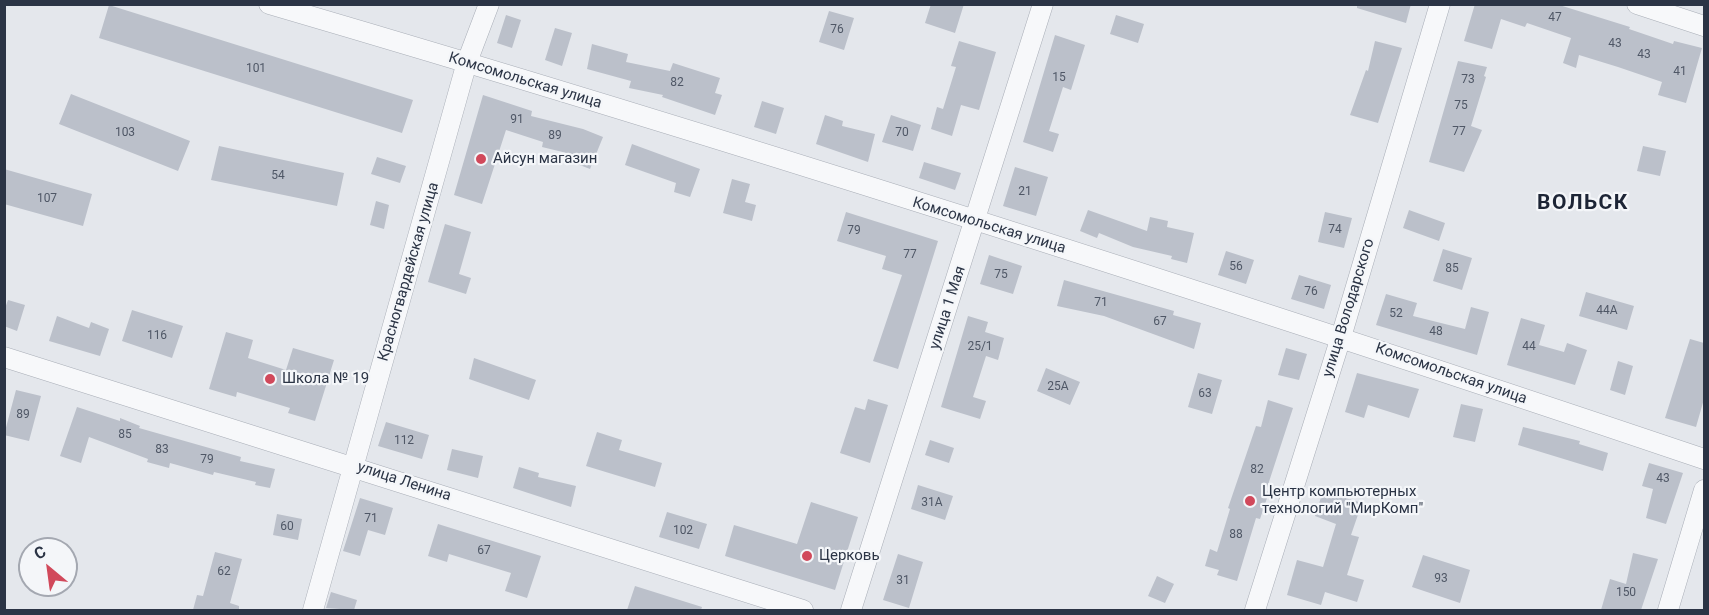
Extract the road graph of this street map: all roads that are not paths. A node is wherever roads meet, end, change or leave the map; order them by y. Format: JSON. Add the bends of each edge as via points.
{"nodes":[{"id":1,"x":269,"y":4,"type":"edge"},
{"id":2,"x":489,"y":4,"type":"edge"},
{"id":3,"x":1043,"y":4,"type":"edge"},
{"id":4,"x":1440,"y":4,"type":"edge"},
{"id":5,"x":1637,"y":4,"type":"edge"},
{"id":6,"x":1704,"y":26,"type":"edge"},
{"id":7,"x":468,"y":62,"type":"junction"},
{"id":8,"x":976,"y":222,"type":"junction"},
{"id":9,"x":1341,"y":337,"type":"junction"},
{"id":10,"x":4,"y":357,"type":"edge"},
{"id":11,"x":1704,"y":459,"type":"edge"},
{"id":12,"x":355,"y":466,"type":"junction"},
{"id":13,"x":1704,"y":490,"type":"edge"},
{"id":14,"x":313,"y":610,"type":"edge"},
{"id":15,"x":803,"y":610,"type":"edge"},
{"id":16,"x":851,"y":610,"type":"edge"},
{"id":17,"x":1255,"y":610,"type":"edge"},
{"id":18,"x":1668,"y":610,"type":"edge"}],
"edges":[{"from":1,"to":7,"type":"street","name":"Комсомольская улица"},
{"from":2,"to":7,"type":"street","name":"Красногвардейская улица"},
{"from":3,"to":8,"type":"street","name":"улица 1 Мая"},
{"from":4,"to":9,"type":"street","name":"улица Володарского"},
{"from":5,"to":6,"type":"street"},
{"from":7,"to":8,"type":"street","name":"Комсомольская улица"},
{"from":7,"to":12,"type":"street","name":"Красногвардейская улица"},
{"from":8,"to":9,"type":"street","name":"Комсомольская улица"},
{"from":8,"to":16,"type":"street","name":"улица 1 Мая"},
{"from":9,"to":11,"type":"street","name":"Комсомольская улица"},
{"from":9,"to":17,"type":"street","name":"улица Володарского"},
{"from":10,"to":12,"type":"street","name":"улица Ленина"},
{"from":12,"to":14,"type":"street","name":"Красногвардейская улица"},
{"from":12,"to":15,"type":"street","name":"улица Ленина"},
{"from":13,"to":18,"type":"street"}]}
